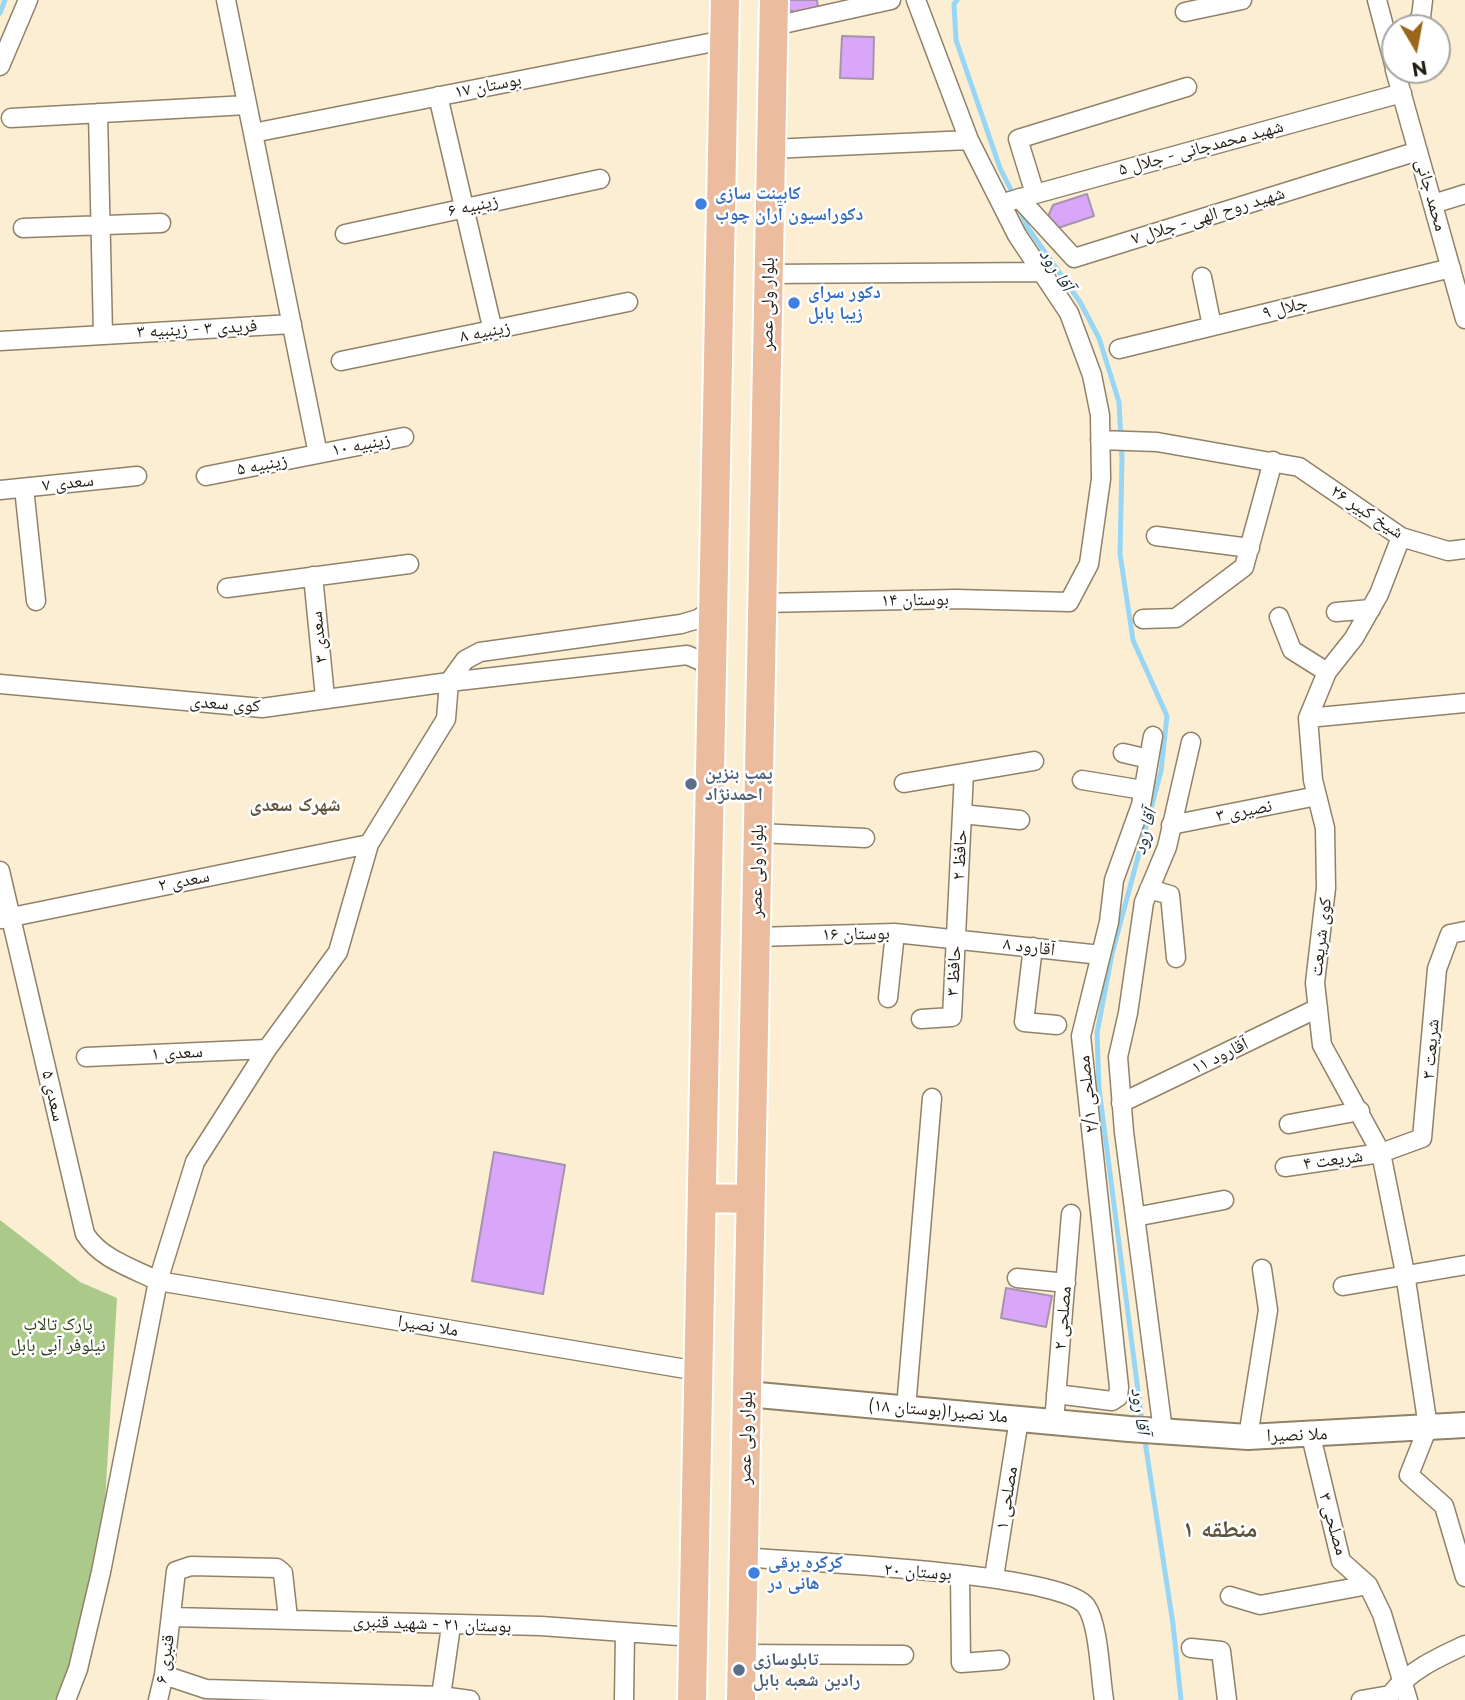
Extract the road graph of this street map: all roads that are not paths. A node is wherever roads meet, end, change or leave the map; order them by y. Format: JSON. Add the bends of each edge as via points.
{"nodes":[{"id":1,"x":28,"y":0,"type":"edge"},
{"id":2,"x":226,"y":0,"type":"edge"},
{"id":3,"x":725,"y":0,"type":"edge"},
{"id":4,"x":891,"y":0,"type":"edge"},
{"id":5,"x":916,"y":0,"type":"edge"},
{"id":6,"x":1242,"y":0,"type":"edge"},
{"id":7,"x":1185,"y":12,"type":"dead end"},
{"id":8,"x":774,"y":13,"type":"edge"},
{"id":9,"x":724,"y":40,"type":"junction"},
{"id":10,"x":0,"y":66,"type":"edge"},
{"id":11,"x":1400,"y":84,"type":"edge"},
{"id":12,"x":1188,"y":88,"type":"dead end"},
{"id":13,"x":1402,"y":93,"type":"junction"},
{"id":14,"x":438,"y":96,"type":"junction"},
{"id":15,"x":247,"y":105,"type":"junction"},
{"id":16,"x":98,"y":113,"type":"junction"},
{"id":17,"x":11,"y":118,"type":"dead end"},
{"id":18,"x":253,"y":133,"type":"junction"},
{"id":19,"x":969,"y":139,"type":"junction"},
{"id":20,"x":771,"y":149,"type":"junction"},
{"id":21,"x":1418,"y":151,"type":"junction"},
{"id":22,"x":600,"y":179,"type":"dead end"},
{"id":23,"x":1465,"y":194,"type":"edge"},
{"id":24,"x":1027,"y":196,"type":"junction"},
{"id":25,"x":1001,"y":203,"type":"junction"},
{"id":26,"x":1433,"y":204,"type":"junction"},
{"id":27,"x":463,"y":208,"type":"junction"},
{"id":28,"x":161,"y":223,"type":"dead end"},
{"id":29,"x":102,"y":226,"type":"junction"},
{"id":30,"x":23,"y":228,"type":"dead end"},
{"id":31,"x":345,"y":234,"type":"dead end"},
{"id":32,"x":1041,"y":272,"type":"junction"},
{"id":33,"x":769,"y":274,"type":"junction"},
{"id":34,"x":1202,"y":277,"type":"dead end"},
{"id":35,"x":1457,"y":278,"type":"edge"},
{"id":36,"x":628,"y":302,"type":"dead end"},
{"id":37,"x":1465,"y":319,"type":"edge"},
{"id":38,"x":292,"y":324,"type":"junction"},
{"id":39,"x":1212,"y":326,"type":"junction"},
{"id":40,"x":493,"y":331,"type":"junction"},
{"id":41,"x":103,"y":335,"type":"junction"},
{"id":42,"x":0,"y":341,"type":"edge"},
{"id":43,"x":1119,"y":349,"type":"dead end"},
{"id":44,"x":341,"y":360,"type":"dead end"},
{"id":45,"x":404,"y":437,"type":"dead end"},
{"id":46,"x":1100,"y":440,"type":"junction"},
{"id":47,"x":318,"y":454,"type":"junction"},
{"id":48,"x":1273,"y":461,"type":"junction"},
{"id":49,"x":137,"y":476,"type":"dead end"},
{"id":50,"x":206,"y":476,"type":"dead end"},
{"id":51,"x":24,"y":488,"type":"junction"},
{"id":52,"x":0,"y":490,"type":"edge"},
{"id":53,"x":1156,"y":536,"type":"dead end"},
{"id":54,"x":1401,"y":537,"type":"junction"},
{"id":55,"x":1250,"y":548,"type":"junction"},
{"id":56,"x":1465,"y":548,"type":"edge"},
{"id":57,"x":409,"y":564,"type":"dead end"},
{"id":58,"x":313,"y":576,"type":"junction"},
{"id":59,"x":227,"y":588,"type":"dead end"},
{"id":60,"x":36,"y":601,"type":"dead end"},
{"id":61,"x":762,"y":603,"type":"junction"},
{"id":62,"x":713,"y":609,"type":"junction"},
{"id":63,"x":1371,"y":609,"type":"junction"},
{"id":64,"x":1336,"y":612,"type":"dead end"},
{"id":65,"x":1279,"y":617,"type":"dead end"},
{"id":66,"x":1143,"y":619,"type":"dead end"},
{"id":67,"x":1326,"y":672,"type":"junction"},
{"id":68,"x":712,"y":674,"type":"junction"},
{"id":69,"x":449,"y":682,"type":"junction"},
{"id":70,"x":0,"y":684,"type":"edge"},
{"id":71,"x":325,"y":697,"type":"junction"},
{"id":72,"x":1465,"y":703,"type":"edge"},
{"id":73,"x":1308,"y":718,"type":"junction"},
{"id":74,"x":1153,"y":736,"type":"dead end"},
{"id":75,"x":1191,"y":742,"type":"dead end"},
{"id":76,"x":1123,"y":753,"type":"dead end"},
{"id":77,"x":1149,"y":759,"type":"junction"},
{"id":78,"x":1034,"y":761,"type":"dead end"},
{"id":79,"x":964,"y":773,"type":"junction"},
{"id":80,"x":1082,"y":780,"type":"dead end"},
{"id":81,"x":904,"y":783,"type":"dead end"},
{"id":82,"x":1143,"y":790,"type":"junction"},
{"id":83,"x":1317,"y":796,"type":"junction"},
{"id":84,"x":962,"y":814,"type":"junction"},
{"id":85,"x":1020,"y":820,"type":"dead end"},
{"id":86,"x":1171,"y":825,"type":"junction"},
{"id":87,"x":758,"y":833,"type":"junction"},
{"id":88,"x":865,"y":838,"type":"dead end"},
{"id":89,"x":369,"y":844,"type":"junction"},
{"id":90,"x":0,"y":872,"type":"edge"},
{"id":91,"x":1149,"y":889,"type":"junction"},
{"id":92,"x":5,"y":918,"type":"edge"},
{"id":93,"x":1465,"y":931,"type":"edge"},
{"id":94,"x":895,"y":933,"type":"junction"},
{"id":95,"x":755,"y":937,"type":"junction"},
{"id":96,"x":956,"y":937,"type":"junction"},
{"id":97,"x":1033,"y":947,"type":"junction"},
{"id":98,"x":1101,"y":955,"type":"junction"},
{"id":99,"x":1176,"y":958,"type":"dead end"},
{"id":100,"x":888,"y":999,"type":"dead end"},
{"id":101,"x":1318,"y":1008,"type":"junction"},
{"id":102,"x":921,"y":1019,"type":"dead end"},
{"id":103,"x":1057,"y":1025,"type":"dead end"},
{"id":104,"x":267,"y":1049,"type":"junction"},
{"id":105,"x":86,"y":1057,"type":"dead end"},
{"id":106,"x":932,"y":1098,"type":"dead end"},
{"id":107,"x":1121,"y":1103,"type":"junction"},
{"id":108,"x":1360,"y":1111,"type":"junction"},
{"id":109,"x":1289,"y":1124,"type":"dead end"},
{"id":110,"x":1381,"y":1153,"type":"junction"},
{"id":111,"x":1285,"y":1167,"type":"dead end"},
{"id":112,"x":702,"y":1198,"type":"junction"},
{"id":113,"x":750,"y":1199,"type":"junction"},
{"id":114,"x":1224,"y":1200,"type":"dead end"},
{"id":115,"x":1071,"y":1214,"type":"dead end"},
{"id":116,"x":1135,"y":1217,"type":"junction"},
{"id":117,"x":1465,"y":1265,"type":"edge"},
{"id":118,"x":1262,"y":1269,"type":"dead end"},
{"id":119,"x":1405,"y":1273,"type":"junction"},
{"id":120,"x":1017,"y":1278,"type":"dead end"},
{"id":121,"x":158,"y":1281,"type":"junction"},
{"id":122,"x":1066,"y":1283,"type":"junction"},
{"id":123,"x":1343,"y":1286,"type":"dead end"},
{"id":124,"x":698,"y":1371,"type":"junction"},
{"id":125,"x":747,"y":1394,"type":"junction"},
{"id":126,"x":1056,"y":1394,"type":"junction"},
{"id":127,"x":906,"y":1408,"type":"junction"},
{"id":128,"x":1019,"y":1419,"type":"junction"},
{"id":129,"x":1054,"y":1422,"type":"junction"},
{"id":130,"x":1465,"y":1425,"type":"edge"},
{"id":131,"x":1427,"y":1427,"type":"junction"},
{"id":132,"x":1147,"y":1430,"type":"junction"},
{"id":133,"x":1311,"y":1436,"type":"junction"},
{"id":134,"x":1248,"y":1437,"type":"junction"},
{"id":135,"x":743,"y":1558,"type":"junction"},
{"id":136,"x":960,"y":1574,"type":"junction"},
{"id":137,"x":994,"y":1577,"type":"junction"},
{"id":138,"x":1465,"y":1577,"type":"edge"},
{"id":139,"x":1368,"y":1585,"type":"junction"},
{"id":140,"x":1230,"y":1596,"type":"dead end"},
{"id":141,"x":171,"y":1617,"type":"junction"},
{"id":142,"x":288,"y":1618,"type":"junction"},
{"id":143,"x":451,"y":1626,"type":"junction"},
{"id":144,"x":625,"y":1633,"type":"junction"},
{"id":145,"x":693,"y":1637,"type":"junction"},
{"id":146,"x":1465,"y":1644,"type":"edge"},
{"id":147,"x":1191,"y":1648,"type":"dead end"},
{"id":148,"x":742,"y":1654,"type":"junction"},
{"id":149,"x":904,"y":1656,"type":"dead end"},
{"id":150,"x":1000,"y":1660,"type":"dead end"},
{"id":151,"x":164,"y":1675,"type":"junction"},
{"id":152,"x":1401,"y":1681,"type":"junction"},
{"id":153,"x":441,"y":1696,"type":"junction"},
{"id":154,"x":365,"y":1697,"type":"edge"},
{"id":155,"x":66,"y":1700,"type":"edge"},
{"id":156,"x":158,"y":1700,"type":"edge"},
{"id":157,"x":470,"y":1700,"type":"edge"},
{"id":158,"x":624,"y":1700,"type":"edge"},
{"id":159,"x":692,"y":1700,"type":"edge"},
{"id":160,"x":741,"y":1700,"type":"edge"},
{"id":161,"x":1104,"y":1700,"type":"edge"},
{"id":162,"x":1227,"y":1700,"type":"edge"},
{"id":163,"x":1361,"y":1700,"type":"edge"},
{"id":164,"x":1408,"y":1700,"type":"edge"}],
"edges":[{"from":1,"to":10,"type":"street"},
{"from":2,"to":15,"type":"street"},
{"from":3,"to":9,"type":"main road"},
{"from":4,"to":8,"type":"street"},
{"from":5,"to":19,"type":"street"},
{"from":6,"to":7,"type":"street"},
{"from":8,"to":20,"type":"main road","name":"بلوار ولی عصر"},
{"from":9,"to":14,"type":"street","name":"بوستان ۱۷"},
{"from":9,"to":62,"type":"main road"},
{"from":11,"to":13,"type":"street","name":"محمد جانی"},
{"from":12,"to":24,"type":"street","via":[[1018,139]]},
{"from":13,"to":21,"type":"street","name":"محمد جانی"},
{"from":13,"to":24,"type":"street","name":"شهید محمدجانی - جلال ۵"},
{"from":14,"to":18,"type":"street","name":"بوستان ۱۷"},
{"from":14,"to":27,"type":"street"},
{"from":15,"to":16,"type":"street"},
{"from":15,"to":18,"type":"street"},
{"from":16,"to":17,"type":"street"},
{"from":16,"to":29,"type":"street"},
{"from":18,"to":38,"type":"street"},
{"from":19,"to":20,"type":"street"},
{"from":19,"to":25,"type":"street"},
{"from":20,"to":33,"type":"main road","name":"بلوار ولی عصر"},
{"from":21,"to":24,"type":"street","name":"شهید روح الهی - جلال ۷","via":[[1074,258]]},
{"from":21,"to":26,"type":"street","name":"محمد جانی"},
{"from":22,"to":27,"type":"street","name":"زینبیه ۶"},
{"from":23,"to":26,"type":"street"},
{"from":24,"to":25,"type":"street","name":"شهید محمدجانی - جلال ۵"},
{"from":25,"to":32,"type":"street"},
{"from":26,"to":35,"type":"street","name":"محمد جانی"},
{"from":27,"to":31,"type":"street","name":"زینبیه ۶"},
{"from":27,"to":40,"type":"street"},
{"from":28,"to":29,"type":"street"},
{"from":29,"to":30,"type":"street"},
{"from":29,"to":41,"type":"street"},
{"from":32,"to":33,"type":"street"},
{"from":32,"to":46,"type":"street","via":[[1069,313],[1092,375]]},
{"from":33,"to":61,"type":"main road","name":"بلوار ولی عصر"},
{"from":34,"to":39,"type":"street"},
{"from":35,"to":37,"type":"street","name":"محمد جانی"},
{"from":35,"to":39,"type":"street","name":"جلال ۹"},
{"from":36,"to":40,"type":"street","name":"زینبیه ۸"},
{"from":38,"to":41,"type":"street","name":"فریدی ۳ - زینبیه ۳"},
{"from":38,"to":47,"type":"street"},
{"from":39,"to":43,"type":"street","name":"جلال ۹"},
{"from":40,"to":44,"type":"street","name":"زینبیه ۸"},
{"from":41,"to":42,"type":"street","name":"فریدی ۳ - زینبیه ۳"},
{"from":45,"to":47,"type":"street","name":"زینبیه ۱۰"},
{"from":46,"to":48,"type":"street","name":"شیخ کبیر ۲۶","via":[[1157,442]]},
{"from":46,"to":61,"type":"street","name":"بوستان ۱۴","via":[[1101,479],[1089,564],[1069,602]]},
{"from":47,"to":50,"type":"street","name":"زینبیه ۵"},
{"from":48,"to":54,"type":"street","name":"شیخ کبیر ۲۶","via":[[1299,467]]},
{"from":48,"to":55,"type":"street"},
{"from":49,"to":51,"type":"street","name":"سعدی ۷"},
{"from":51,"to":52,"type":"street","name":"سعدی ۷"},
{"from":51,"to":60,"type":"street"},
{"from":53,"to":55,"type":"street"},
{"from":54,"to":56,"type":"street","name":"شیخ کبیر ۲۶","via":[[1448,551]]},
{"from":54,"to":63,"type":"street","name":"کوی شریعت"},
{"from":55,"to":66,"type":"street","via":[[1244,567],[1177,618]]},
{"from":57,"to":58,"type":"street"},
{"from":58,"to":59,"type":"street"},
{"from":58,"to":71,"type":"street","name":"سعدی ۳"},
{"from":61,"to":87,"type":"main road","name":"بلوار ولی عصر"},
{"from":62,"to":68,"type":"main road"},
{"from":62,"to":69,"type":"street","via":[[698,620],[681,624],[480,652],[465,660]]},
{"from":63,"to":64,"type":"street"},
{"from":63,"to":67,"type":"street","name":"کوی شریعت"},
{"from":65,"to":67,"type":"street","via":[[1292,650]]},
{"from":67,"to":73,"type":"street","name":"کوی شریعت"},
{"from":68,"to":69,"type":"street","name":"کوی سعدی","via":[[701,661],[687,655]]},
{"from":68,"to":112,"type":"main road"},
{"from":69,"to":71,"type":"street","name":"کوی سعدی"},
{"from":69,"to":89,"type":"street","via":[[446,719]]},
{"from":70,"to":71,"type":"street","name":"کوی سعدی","via":[[262,708]]},
{"from":72,"to":73,"type":"street"},
{"from":73,"to":83,"type":"street","name":"کوی شریعت"},
{"from":74,"to":77,"type":"street","name":"مصلحی ۲/۱"},
{"from":75,"to":86,"type":"street"},
{"from":76,"to":77,"type":"street"},
{"from":77,"to":82,"type":"street","name":"مصلحی ۲/۱"},
{"from":78,"to":79,"type":"street"},
{"from":79,"to":81,"type":"street"},
{"from":79,"to":84,"type":"street","name":"حافظ ۲"},
{"from":80,"to":82,"type":"street"},
{"from":82,"to":98,"type":"street","name":"مصلحی ۲/۱","via":[[1114,880]]},
{"from":83,"to":86,"type":"street","name":"نصیری ۳"},
{"from":83,"to":101,"type":"street","name":"کوی شریعت","via":[[1325,828],[1326,888],[1315,983]]},
{"from":84,"to":85,"type":"street"},
{"from":84,"to":96,"type":"street","name":"حافظ ۲"},
{"from":86,"to":91,"type":"street"},
{"from":87,"to":88,"type":"street"},
{"from":87,"to":95,"type":"main road","name":"بلوار ولی عصر"},
{"from":89,"to":92,"type":"street","name":"سعدی ۲"},
{"from":89,"to":104,"type":"street","via":[[338,952]]},
{"from":90,"to":92,"type":"street","name":"سعدی ۵"},
{"from":91,"to":99,"type":"street","via":[[1170,895]]},
{"from":91,"to":107,"type":"street","via":[[1118,1057]]},
{"from":92,"to":121,"type":"street","name":"سعدی ۵","via":[[85,1234],[103,1254]]},
{"from":93,"to":110,"type":"street","name":"شریعت ۳","via":[[1450,934],[1437,969],[1422,1138]]},
{"from":94,"to":95,"type":"street","name":"بوستان ۱۶"},
{"from":94,"to":96,"type":"street","name":"بوستان ۱۶"},
{"from":94,"to":100,"type":"street"},
{"from":95,"to":113,"type":"main road","name":"بلوار ولی عصر"},
{"from":96,"to":97,"type":"street","name":"آقارود ۸"},
{"from":96,"to":102,"type":"street","name":"حافظ ۳","via":[[951,1017]]},
{"from":97,"to":98,"type":"street","name":"آقارود ۸"},
{"from":97,"to":103,"type":"street","via":[[1024,1022]]},
{"from":98,"to":126,"type":"street","name":"مصلحی ۲/۱","via":[[1082,1036],[1119,1387],[1112,1401]]},
{"from":101,"to":107,"type":"street","name":"آقارود ۱۱"},
{"from":101,"to":108,"type":"street","name":"کوی شریعت","via":[[1322,1045]]},
{"from":104,"to":105,"type":"street","name":"سعدی ۱"},
{"from":104,"to":121,"type":"street","via":[[195,1162]]},
{"from":106,"to":127,"type":"street"},
{"from":107,"to":116,"type":"street"},
{"from":108,"to":109,"type":"street"},
{"from":108,"to":110,"type":"street","name":"کوی شریعت"},
{"from":110,"to":111,"type":"street","name":"شریعت ۴"},
{"from":110,"to":119,"type":"street","name":"کوی شریعت"},
{"from":112,"to":113,"type":"main road"},
{"from":112,"to":124,"type":"main road"},
{"from":113,"to":125,"type":"main road","name":"بلوار ولی عصر"},
{"from":114,"to":116,"type":"street"},
{"from":115,"to":122,"type":"street","name":"مصلحی ۲"},
{"from":116,"to":132,"type":"street"},
{"from":117,"to":119,"type":"street"},
{"from":118,"to":134,"type":"street","via":[[1268,1310]]},
{"from":119,"to":123,"type":"street"},
{"from":119,"to":131,"type":"street","name":"کوی شریعت"},
{"from":120,"to":122,"type":"street"},
{"from":121,"to":124,"type":"street","name":"ملا نصیرا"},
{"from":121,"to":155,"type":"street","via":[[101,1572]]},
{"from":122,"to":126,"type":"street","name":"مصلحی ۲"},
{"from":124,"to":145,"type":"main road"},
{"from":125,"to":127,"type":"street","name":"ملا نصیرا(بوستان ۱۸)"},
{"from":125,"to":135,"type":"main road","name":"بلوار ولی عصر"},
{"from":126,"to":129,"type":"street","name":"مصلحی ۲"},
{"from":127,"to":128,"type":"street","name":"ملا نصیرا(بوستان ۱۸)"},
{"from":128,"to":129,"type":"street","name":"ملا نصیرا(بوستان ۱۸)"},
{"from":128,"to":137,"type":"street","name":"مصلحی ۱"},
{"from":129,"to":132,"type":"street","name":"ملا نصیرا(بوستان ۱۸)"},
{"from":130,"to":131,"type":"street","name":"ملا نصیرا"},
{"from":131,"to":133,"type":"street","name":"ملا نصیرا"},
{"from":131,"to":138,"type":"street","via":[[1409,1475],[1444,1506]]},
{"from":132,"to":134,"type":"street","name":"ملا نصیرا"},
{"from":133,"to":134,"type":"street","name":"ملا نصیرا"},
{"from":133,"to":139,"type":"street","name":"مصلحی ۳","via":[[1341,1561]]},
{"from":135,"to":136,"type":"street","name":"بوستان ۲۰"},
{"from":135,"to":148,"type":"main road","name":"بلوار ولی عصر"},
{"from":136,"to":137,"type":"street","name":"بوستان ۲۰"},
{"from":136,"to":150,"type":"street","via":[[961,1663]]},
{"from":137,"to":161,"type":"street","name":"بوستان ۲۰","via":[[1059,1590],[1087,1607]]},
{"from":139,"to":140,"type":"street","via":[[1260,1605]]},
{"from":139,"to":152,"type":"street","name":"مصلحی ۳","via":[[1382,1614]]},
{"from":141,"to":142,"type":"street","name":"بوستان ۲۱ - شهید قنبری"},
{"from":141,"to":142,"type":"street","name":"قنبری ۶","via":[[176,1571],[191,1566],[276,1568],[283,1573]]},
{"from":141,"to":151,"type":"street","name":"قنبری ۶"},
{"from":142,"to":143,"type":"street","name":"بوستان ۲۱ - شهید قنبری"},
{"from":143,"to":144,"type":"street","name":"بوستان ۲۱ - شهید قنبری","via":[[541,1626]]},
{"from":143,"to":153,"type":"street"},
{"from":144,"to":145,"type":"street","name":"بوستان ۲۱ - شهید قنبری"},
{"from":144,"to":158,"type":"street"},
{"from":145,"to":159,"type":"main road"},
{"from":146,"to":152,"type":"street"},
{"from":147,"to":162,"type":"street","via":[[1221,1651]]},
{"from":148,"to":149,"type":"street"},
{"from":148,"to":160,"type":"main road","name":"بلوار ولی عصر"},
{"from":151,"to":154,"type":"street","via":[[206,1689]]},
{"from":151,"to":156,"type":"street","name":"قنبری ۶"},
{"from":152,"to":163,"type":"street","via":[[1390,1695]]},
{"from":152,"to":164,"type":"street","name":"مصلحی ۳"},
{"from":153,"to":154,"type":"street"},
{"from":153,"to":157,"type":"street"}]}
